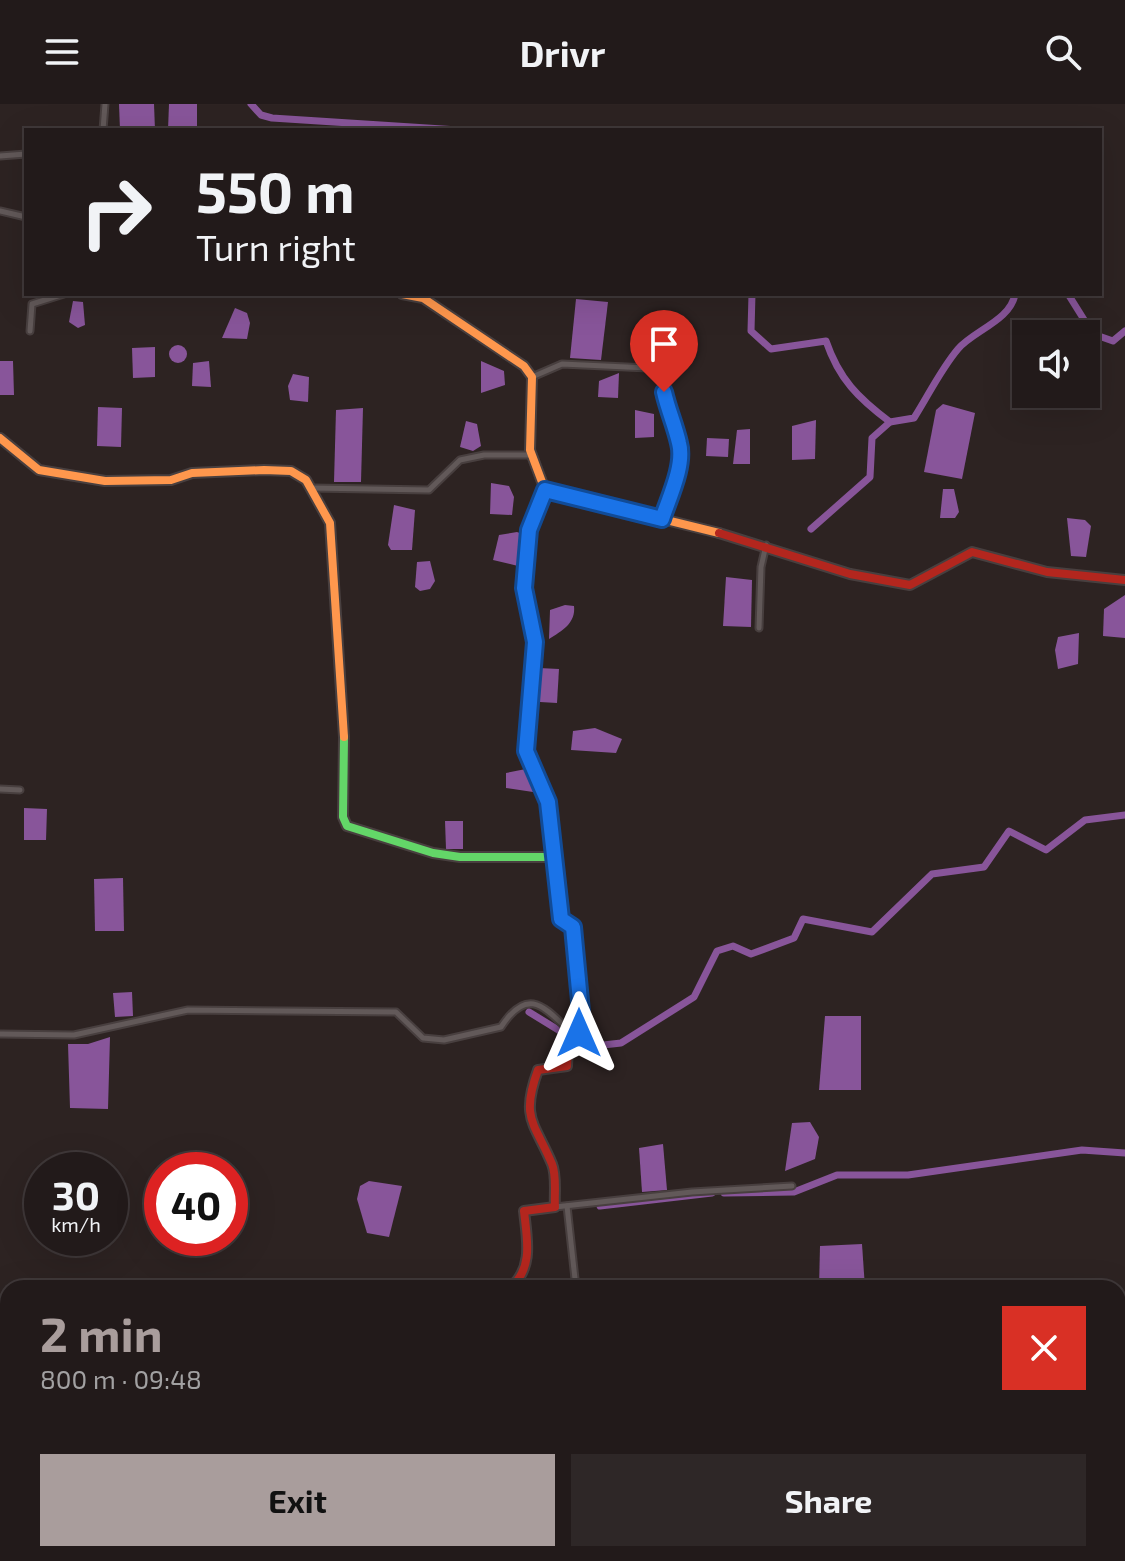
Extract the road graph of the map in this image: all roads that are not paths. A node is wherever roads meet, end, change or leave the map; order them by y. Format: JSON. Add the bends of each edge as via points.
{"nodes":[{"id":1,"x":105,"y":104,"type":"edge"},
{"id":2,"x":103,"y":128,"type":"edge"},
{"id":3,"x":24,"y":154,"type":"edge"},
{"id":4,"x":0,"y":156,"type":"edge"},
{"id":5,"x":0,"y":211,"type":"edge"},
{"id":6,"x":24,"y":217,"type":"edge"},
{"id":7,"x":58,"y":296,"type":"edge"},
{"id":8,"x":412,"y":296,"type":"edge"},
{"id":9,"x":30,"y":331,"type":"dead end"},
{"id":10,"x":532,"y":377,"type":"junction"},
{"id":11,"x":0,"y":438,"type":"edge"},
{"id":12,"x":532,"y":455,"type":"junction"},
{"id":13,"x":312,"y":488,"type":"junction"},
{"id":14,"x":545,"y":490,"type":"junction"},
{"id":15,"x":662,"y":519,"type":"junction"},
{"id":16,"x":766,"y":545,"type":"junction"},
{"id":17,"x":1125,"y":580,"type":"edge"},
{"id":18,"x":759,"y":628,"type":"dead end"},
{"id":19,"x":0,"y":789,"type":"edge"},
{"id":20,"x":20,"y":790,"type":"dead end"},
{"id":21,"x":554,"y":857,"type":"junction"},
{"id":22,"x":0,"y":1034,"type":"edge"},
{"id":23,"x":575,"y":1036,"type":"junction"},
{"id":24,"x":792,"y":1186,"type":"dead end"},
{"id":25,"x":567,"y":1206,"type":"junction"},
{"id":26,"x":555,"y":1207,"type":"junction"},
{"id":27,"x":521,"y":1280,"type":"edge"},
{"id":28,"x":575,"y":1280,"type":"edge"}],
"edges":[{"from":1,"to":2,"type":"street"},
{"from":3,"to":4,"type":"street"},
{"from":5,"to":6,"type":"street"},
{"from":7,"to":9,"type":"street","via":[[32,304]]},
{"from":8,"to":10,"type":"street","via":[[524,366]]},
{"from":10,"to":12,"type":"street"},
{"from":10,"to":15,"type":"street","via":[[562,364],[648,368],[661,377],[680,444]]},
{"from":11,"to":13,"type":"street","via":[[39,470],[128,482],[171,480],[192,473],[291,471]]},
{"from":12,"to":13,"type":"street","via":[[460,460],[429,490]]},
{"from":12,"to":14,"type":"street"},
{"from":13,"to":21,"type":"street","via":[[330,523],[347,826],[433,853]]},
{"from":14,"to":15,"type":"street"},
{"from":14,"to":21,"type":"street","via":[[529,530],[524,588],[535,642],[526,751],[548,802]]},
{"from":15,"to":16,"type":"street"},
{"from":16,"to":17,"type":"street","via":[[850,574],[910,585],[972,552],[1006,565]]},
{"from":16,"to":18,"type":"street"},
{"from":19,"to":20,"type":"street"},
{"from":21,"to":23,"type":"street","via":[[561,919],[573,927],[582,1022]]},
{"from":22,"to":23,"type":"street","via":[[74,1035],[188,1010],[396,1012],[423,1038],[444,1040],[501,1027],[512,1010],[528,1002],[537,1003]]},
{"from":23,"to":26,"type":"street","via":[[567,1066],[538,1070],[531,1089],[531,1127],[553,1166]]},
{"from":24,"to":25,"type":"street"},
{"from":25,"to":26,"type":"street"},
{"from":25,"to":28,"type":"street"},
{"from":26,"to":27,"type":"street","via":[[524,1211],[527,1266]]}]}
